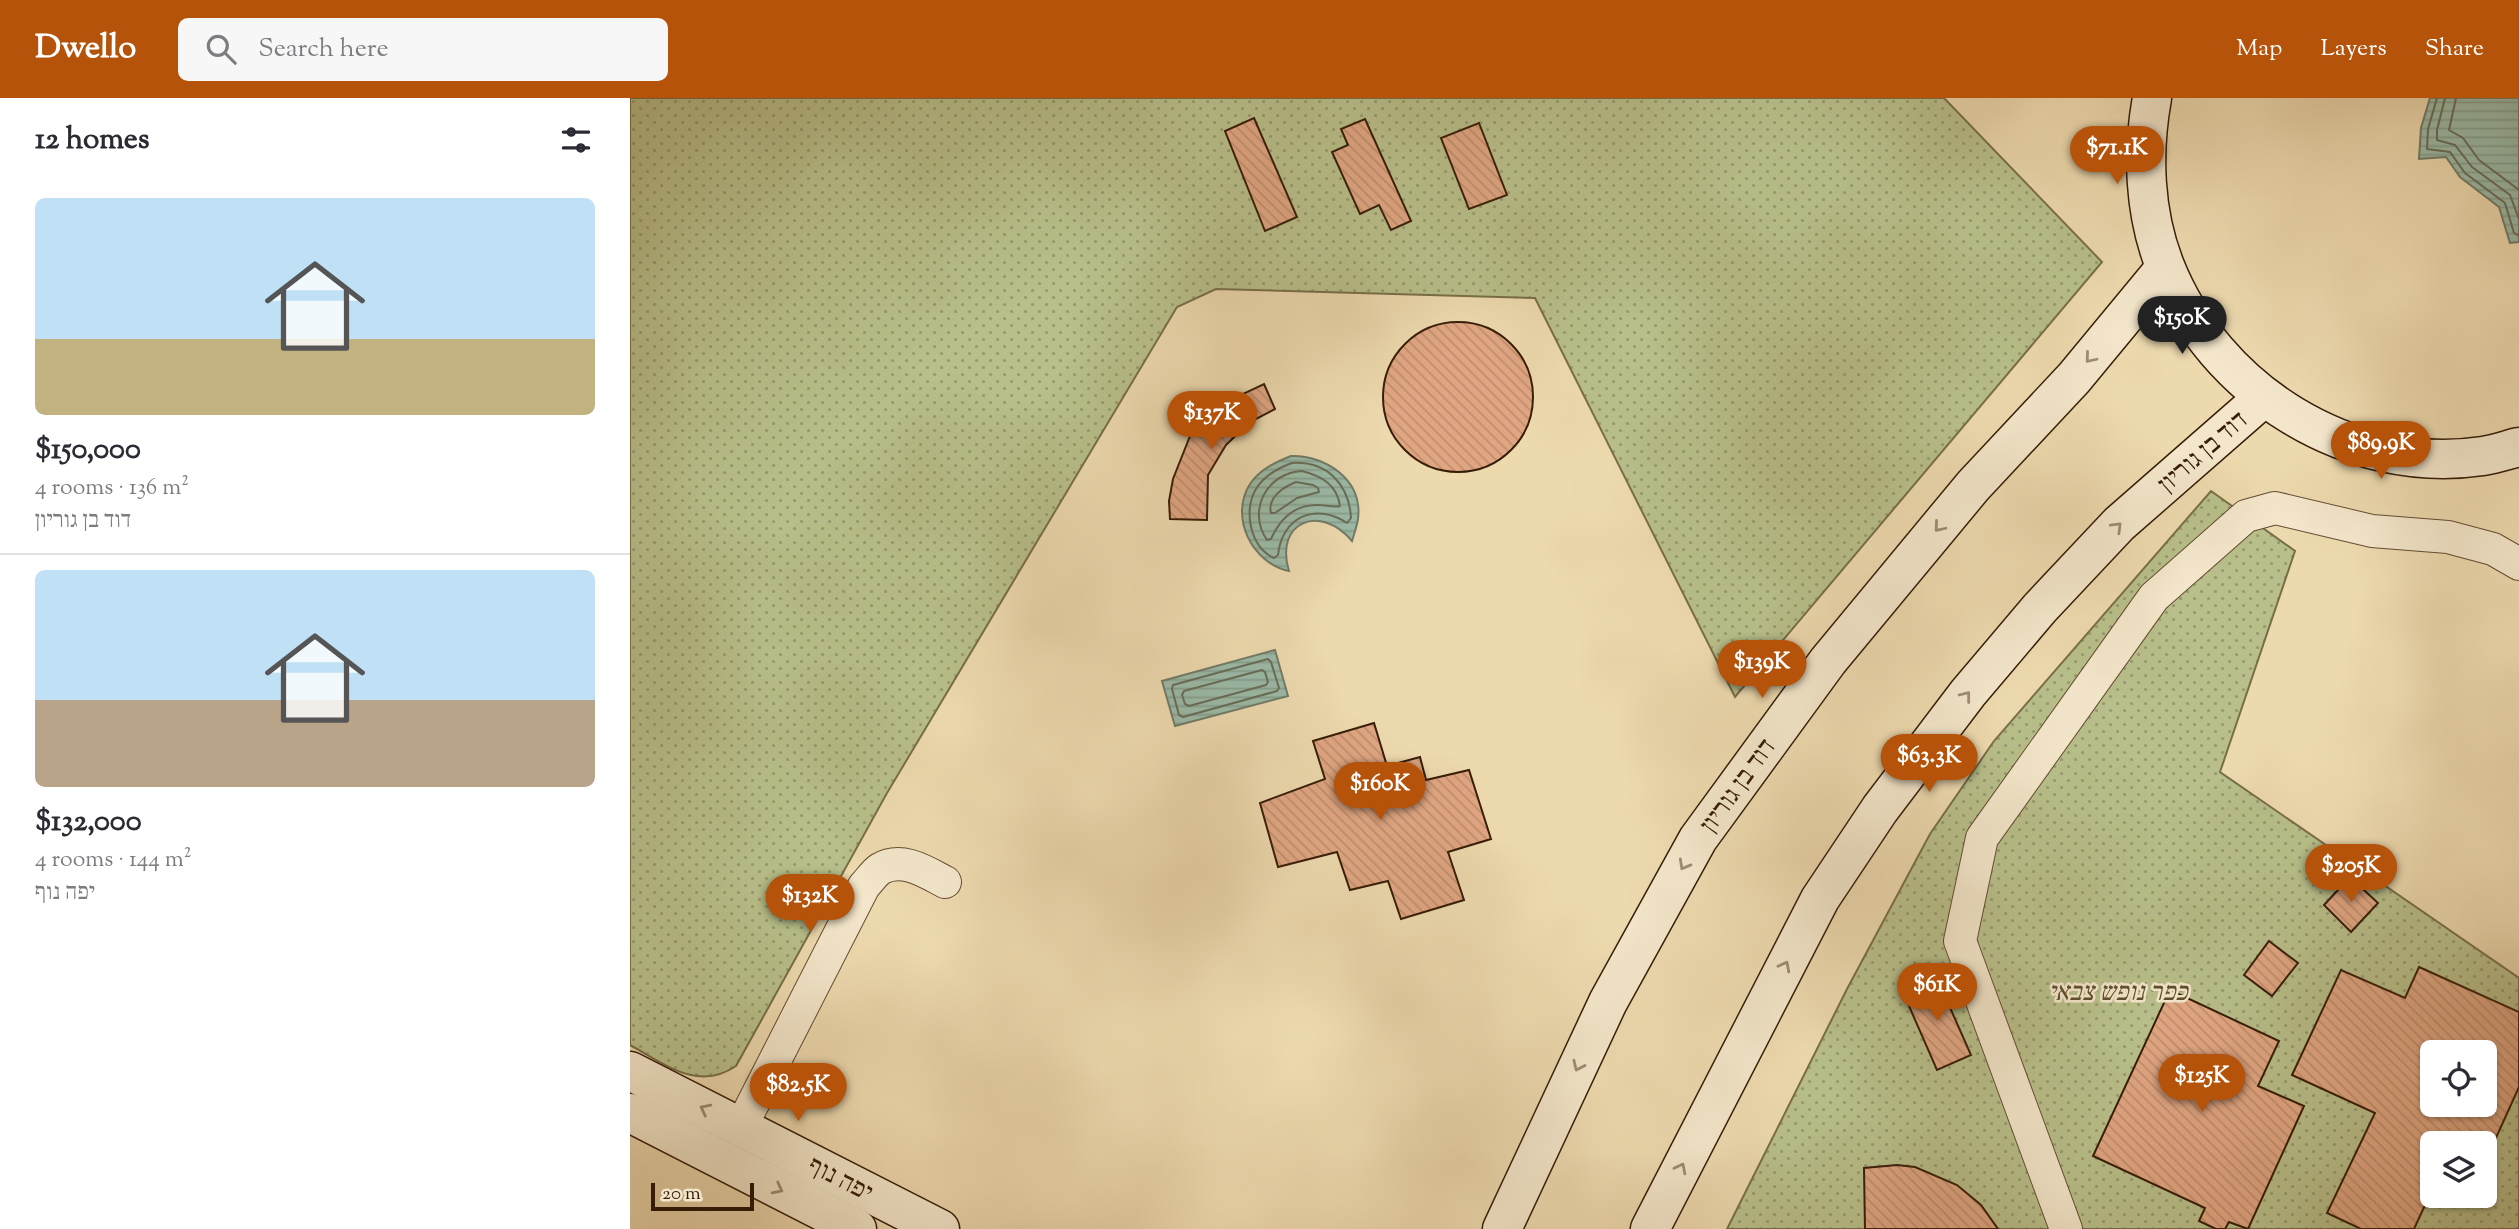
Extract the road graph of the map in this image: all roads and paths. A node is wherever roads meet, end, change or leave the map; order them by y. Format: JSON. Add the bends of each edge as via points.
{"nodes":[{"id":1,"x":2152,"y":98,"type":"edge"},
{"id":2,"x":2165,"y":268,"type":"junction"},
{"id":3,"x":2263,"y":398,"type":"junction"},
{"id":4,"x":2519,"y":447,"type":"edge"},
{"id":5,"x":2519,"y":564,"type":"edge"},
{"id":6,"x":945,"y":883,"type":"dead end"},
{"id":7,"x":630,"y":1071,"type":"edge"},
{"id":8,"x":630,"y":1113,"type":"edge"},
{"id":9,"x":741,"y":1127,"type":"junction"},
{"id":10,"x":857,"y":1229,"type":"edge"},
{"id":11,"x":940,"y":1229,"type":"edge"},
{"id":12,"x":1502,"y":1229,"type":"edge"},
{"id":13,"x":1650,"y":1229,"type":"edge"},
{"id":14,"x":2066,"y":1229,"type":"edge"}],
"edges":[{"from":1,"to":2,"type":"main road","via":[[2146,134],[2147,197]]},
{"from":2,"to":3,"type":"main road","via":[[2186,310],[2219,356]]},
{"from":2,"to":12,"type":"main road","name":"דוד בן גוריון","one_way":true,"via":[[2074,378],[1973,486],[1828,661],[1698,839],[1608,1002]]},
{"from":3,"to":4,"type":"main road","via":[[2313,428],[2367,448],[2424,458],[2482,456]]},
{"from":13,"to":3,"type":"main road","name":"דוד בן גוריון","one_way":true,"via":[[1820,899],[1880,809],[2040,608],[2119,524]]},
{"from":5,"to":14,"type":"street","via":[[2493,549],[2448,537],[2372,531],[2275,508],[2246,516],[2154,597],[1982,838],[1960,941]]},
{"from":6,"to":9,"type":"street","via":[[903,864],[881,869],[864,886]]},
{"from":9,"to":7,"type":"main road","name":"יפה נוף","one_way":true},
{"from":8,"to":10,"type":"main road","name":"יפה נוף","one_way":true},
{"from":9,"to":11,"type":"main road","name":"יפה נוף"}]}
